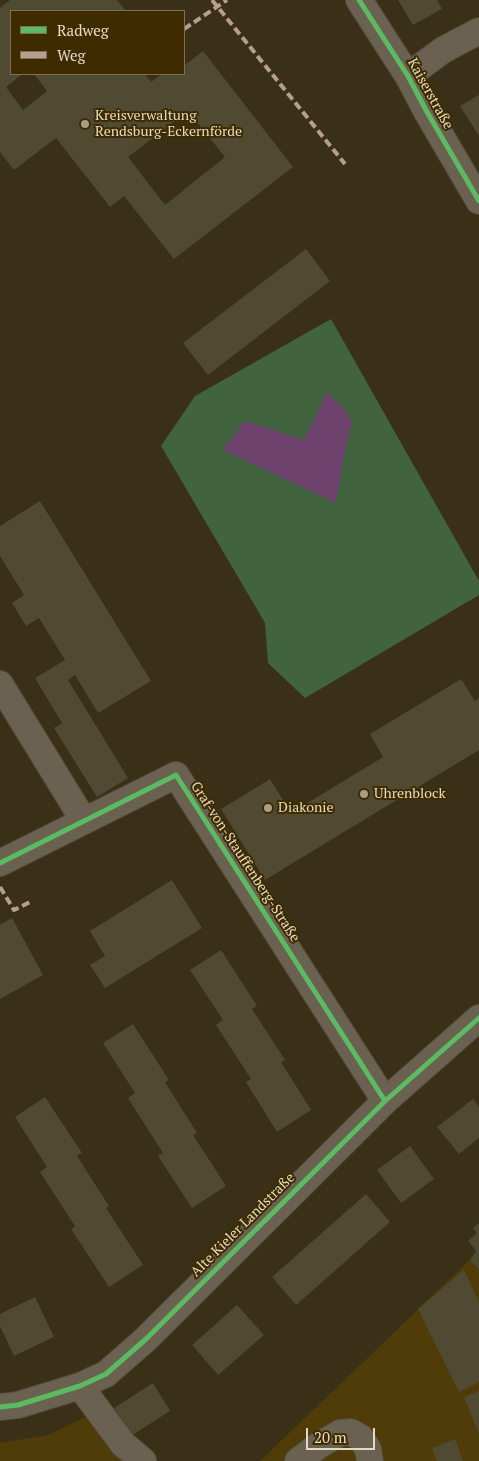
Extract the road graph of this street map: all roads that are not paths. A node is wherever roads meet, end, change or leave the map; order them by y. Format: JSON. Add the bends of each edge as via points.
{"nodes":[{"id":1,"x":359,"y":0,"type":"edge"},
{"id":2,"x":479,"y":31,"type":"edge"},
{"id":3,"x":408,"y":76,"type":"junction"},
{"id":4,"x":479,"y":201,"type":"edge"},
{"id":5,"x":0,"y":684,"type":"edge"},
{"id":6,"x":84,"y":821,"type":"junction"},
{"id":7,"x":0,"y":863,"type":"edge"},
{"id":8,"x":479,"y":1018,"type":"edge"},
{"id":9,"x":385,"y":1100,"type":"junction"},
{"id":10,"x":80,"y":1386,"type":"junction"},
{"id":11,"x":0,"y":1407,"type":"edge"},
{"id":12,"x":143,"y":1461,"type":"edge"},
{"id":13,"x":298,"y":1461,"type":"edge"},
{"id":14,"x":370,"y":1461,"type":"edge"}],
"edges":[{"from":1,"to":3,"type":"street","name":"Kaiserstraße"},
{"from":2,"to":3,"type":"street","via":[[443,50]]},
{"from":3,"to":4,"type":"street","name":"Kaiserstraße"},
{"from":5,"to":6,"type":"street"},
{"from":6,"to":7,"type":"street","name":"Graf-von-Stauffenberg-Straße"},
{"from":6,"to":9,"type":"street","name":"Graf-von-Stauffenberg-Straße","via":[[176,775]]},
{"from":8,"to":9,"type":"street","name":"Alte Kieler Landstraße"},
{"from":9,"to":10,"type":"street","name":"Alte Kieler Landstraße","via":[[146,1339],[106,1374]]},
{"from":10,"to":11,"type":"street","name":"Alte Kieler Landstraße","via":[[18,1405]]},
{"from":10,"to":12,"type":"street","via":[[123,1444]]},
{"from":13,"to":14,"type":"street","via":[[340,1433],[351,1432],[361,1438],[368,1449]]}]}
